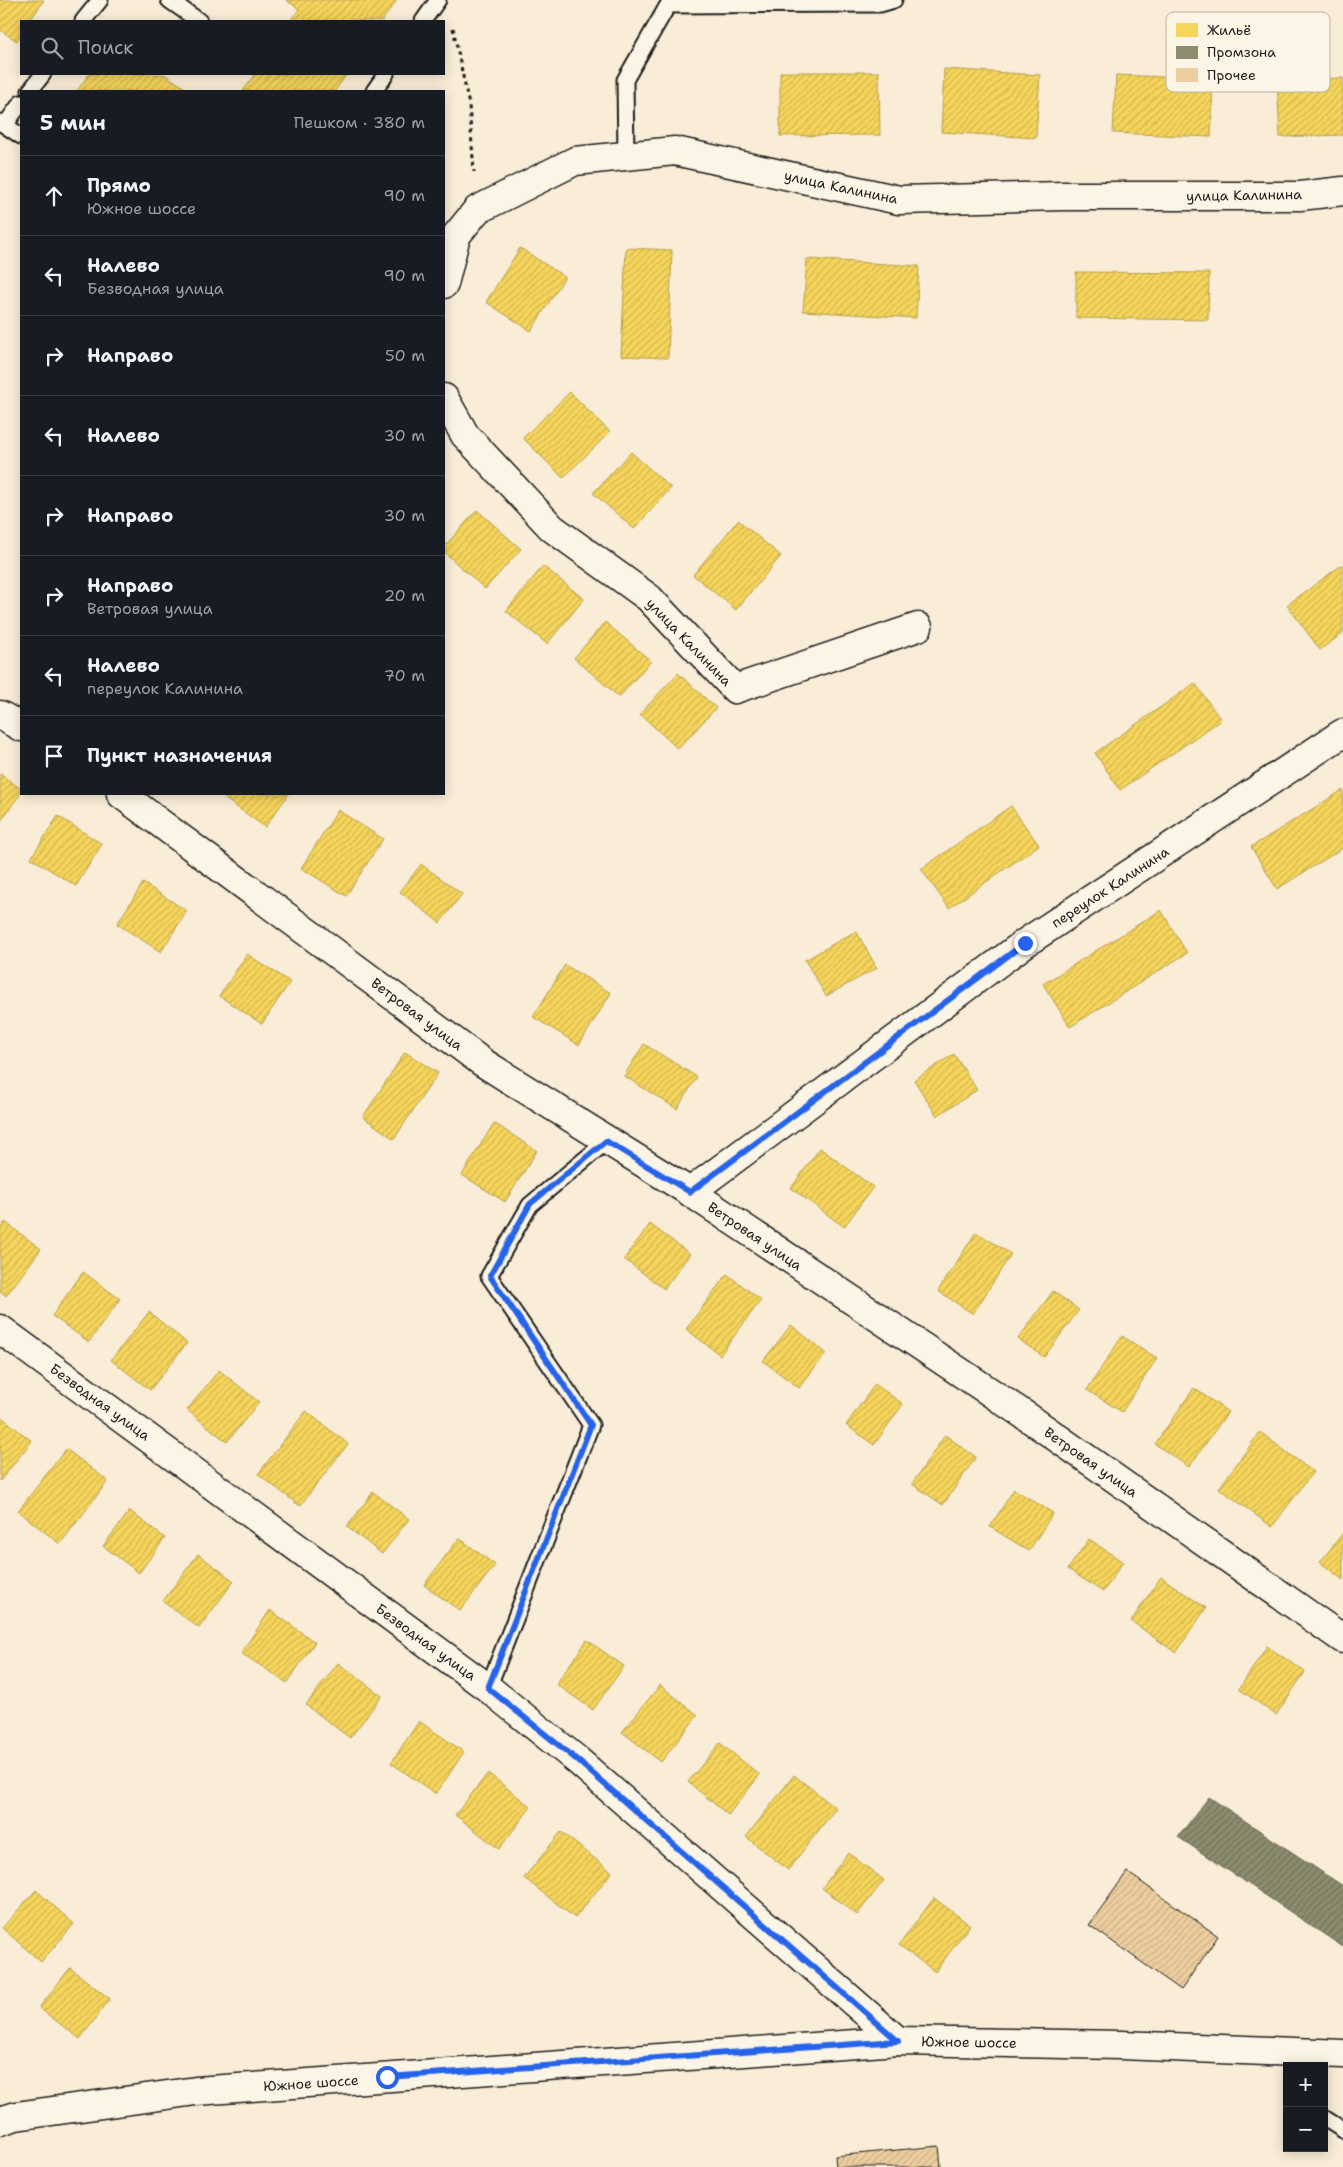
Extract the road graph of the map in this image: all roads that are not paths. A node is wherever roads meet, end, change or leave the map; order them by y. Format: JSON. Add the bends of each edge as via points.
{"nodes":[{"id":1,"x":100,"y":0,"type":"edge"},
{"id":2,"x":169,"y":0,"type":"edge"},
{"id":3,"x":438,"y":0,"type":"edge"},
{"id":4,"x":894,"y":0,"type":"edge"},
{"id":5,"x":84,"y":20,"type":"edge"},
{"id":6,"x":198,"y":20,"type":"edge"},
{"id":7,"x":424,"y":20,"type":"edge"},
{"id":8,"x":42,"y":75,"type":"edge"},
{"id":9,"x":385,"y":75,"type":"edge"},
{"id":10,"x":31,"y":90,"type":"edge"},
{"id":11,"x":375,"y":90,"type":"edge"},
{"id":12,"x":20,"y":104,"type":"edge"},
{"id":13,"x":2,"y":123,"type":"edge"},
{"id":14,"x":20,"y":135,"type":"edge"},
{"id":15,"x":626,"y":156,"type":"junction"},
{"id":16,"x":1343,"y":191,"type":"edge"},
{"id":17,"x":449,"y":247,"type":"edge"},
{"id":18,"x":445,"y":277,"type":"edge"},
{"id":19,"x":445,"y":400,"type":"edge"},
{"id":20,"x":918,"y":627,"type":"dead end"},
{"id":21,"x":0,"y":715,"type":"edge"},
{"id":22,"x":20,"y":726,"type":"edge"},
{"id":23,"x":1343,"y":733,"type":"edge"},
{"id":24,"x":122,"y":795,"type":"edge"},
{"id":25,"x":606,"y":1141,"type":"junction"},
{"id":26,"x":690,"y":1192,"type":"junction"},
{"id":27,"x":0,"y":1329,"type":"edge"},
{"id":28,"x":1343,"y":1639,"type":"edge"},
{"id":29,"x":488,"y":1688,"type":"junction"},
{"id":30,"x":898,"y":2041,"type":"junction"},
{"id":31,"x":1343,"y":2054,"type":"edge"},
{"id":32,"x":1298,"y":2059,"type":"edge"},
{"id":33,"x":0,"y":2121,"type":"edge"},
{"id":34,"x":1328,"y":2121,"type":"edge"},
{"id":35,"x":1343,"y":2130,"type":"edge"}],
"edges":[{"from":1,"to":5,"type":"lane"},
{"from":2,"to":6,"type":"lane"},
{"from":3,"to":7,"type":"lane"},
{"from":4,"to":15,"type":"lane","via":[[880,4],[668,5],[624,80]]},
{"from":8,"to":10,"type":"lane"},
{"from":9,"to":11,"type":"lane"},
{"from":12,"to":13,"type":"lane"},
{"from":13,"to":14,"type":"lane"},
{"from":15,"to":16,"type":"street","name":"улица Калинина","via":[[675,151],[899,200],[1300,196]]},
{"from":15,"to":17,"type":"street","name":"улица Калинина","via":[[575,161],[478,210]]},
{"from":17,"to":18,"type":"street","name":"улица Калинина"},
{"from":19,"to":20,"type":"street","name":"улица Калинина","via":[[465,436],[552,528],[649,598],[735,689]]},
{"from":21,"to":22,"type":"street"},
{"from":23,"to":26,"type":"street","name":"переулок Калинина","via":[[1025,943]]},
{"from":24,"to":25,"type":"street","name":"Ветровая улица","via":[[482,1062]]},
{"from":25,"to":26,"type":"street","name":"Ветровая улица"},
{"from":25,"to":29,"type":"lane","via":[[530,1204],[490,1276],[591,1425]]},
{"from":26,"to":28,"type":"street","name":"Ветровая улица","via":[[1029,1418]]},
{"from":27,"to":29,"type":"street","name":"Безводная улица"},
{"from":29,"to":30,"type":"street","name":"Безводная улица","via":[[577,1760]]},
{"from":30,"to":32,"type":"street","name":"Южное шоссе","via":[[1121,2045]]},
{"from":30,"to":33,"type":"street","name":"Южное шоссе","via":[[196,2092],[16,2116]]},
{"from":31,"to":32,"type":"street","name":"Южное шоссе"},
{"from":34,"to":35,"type":"lane"}]}
